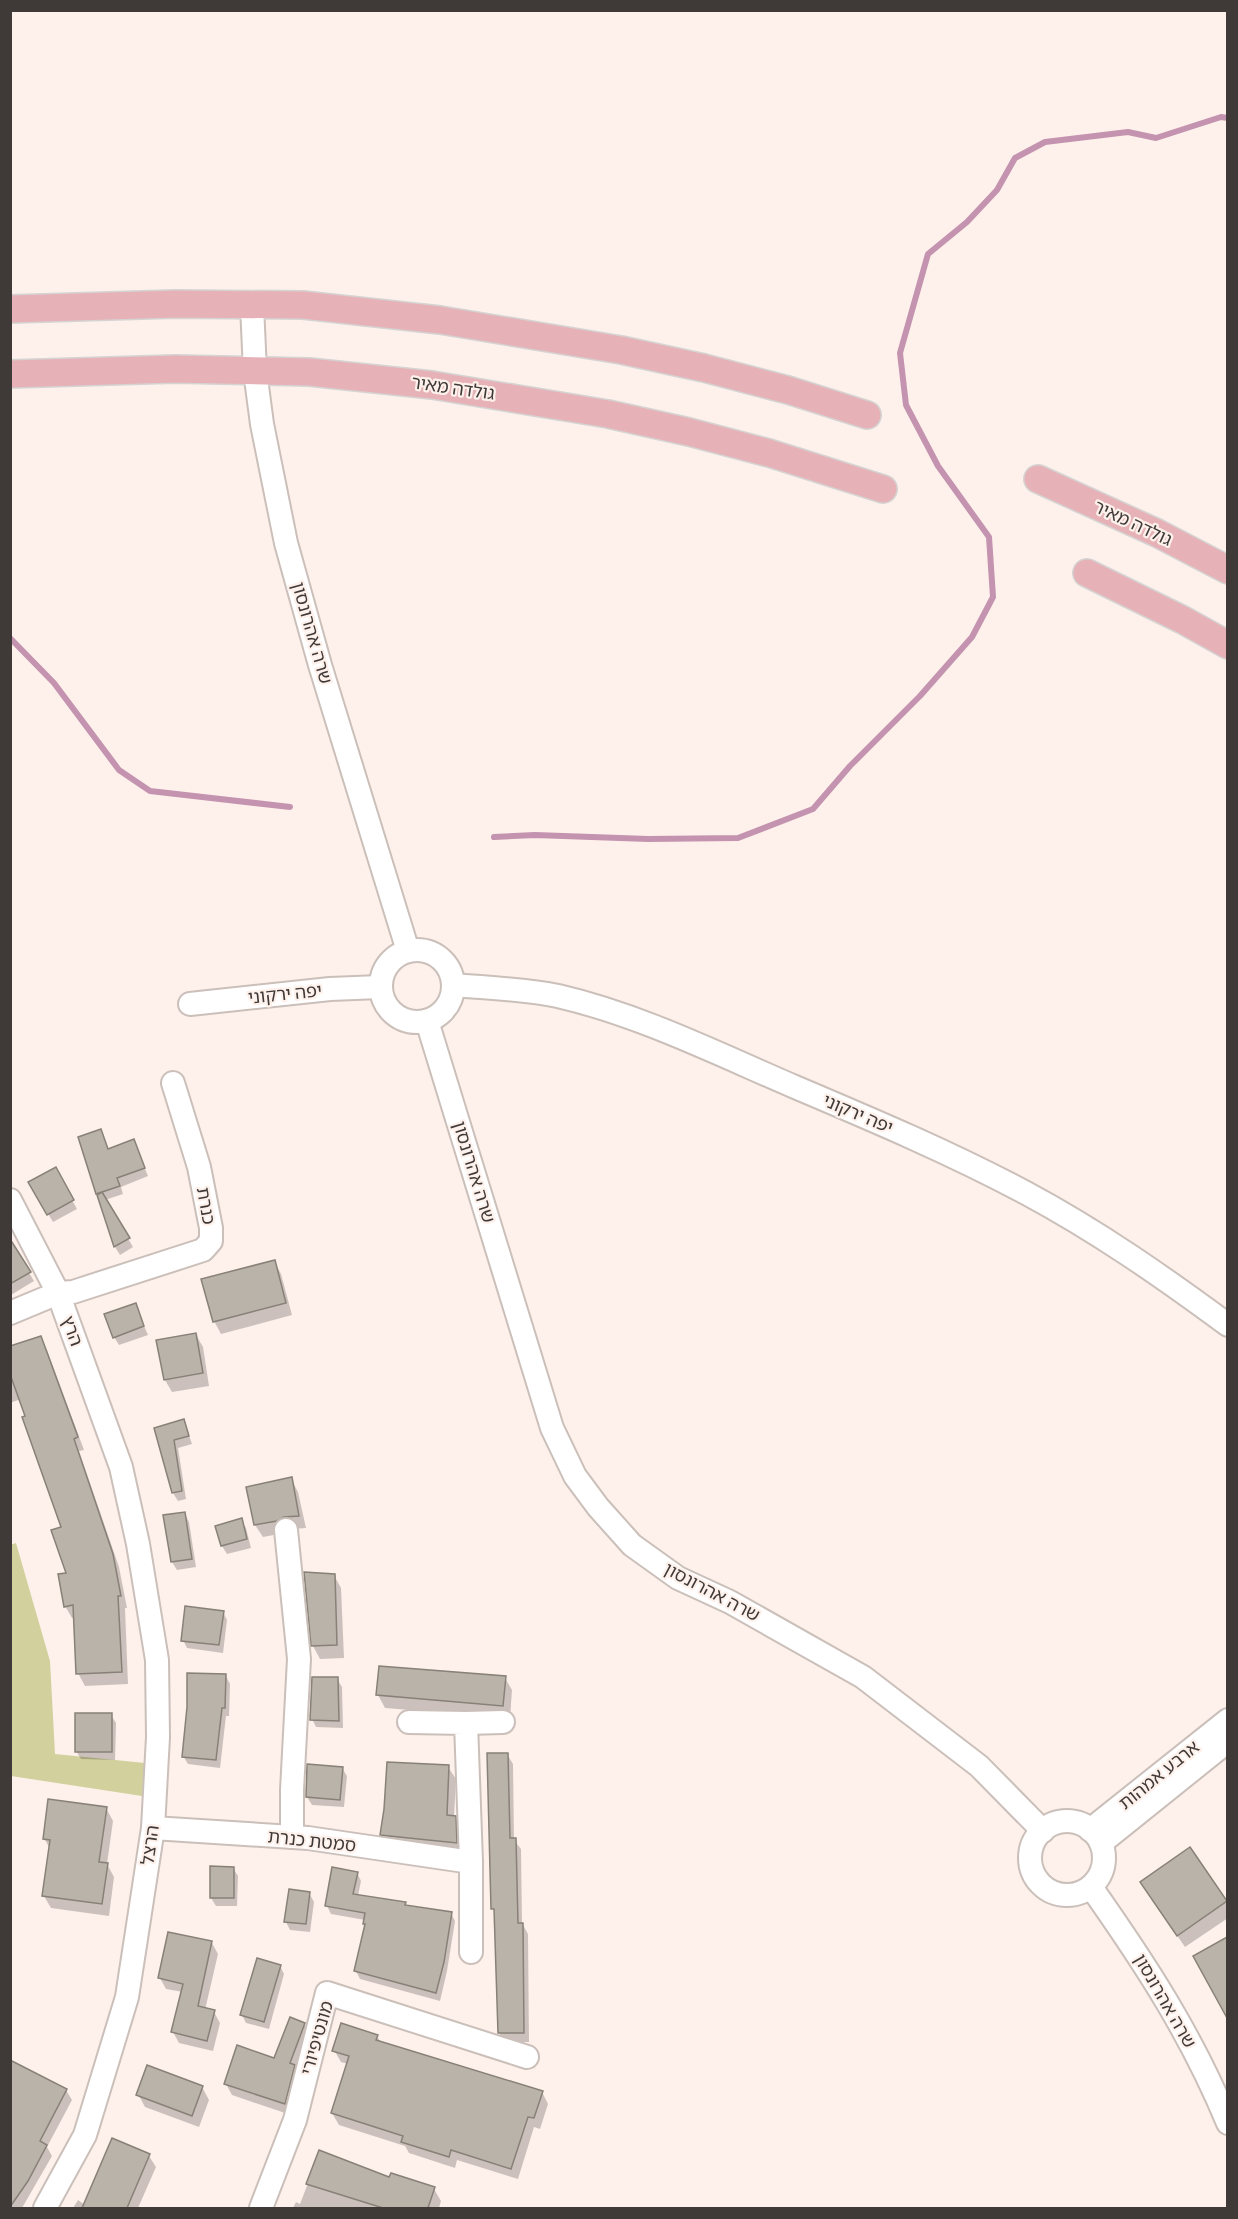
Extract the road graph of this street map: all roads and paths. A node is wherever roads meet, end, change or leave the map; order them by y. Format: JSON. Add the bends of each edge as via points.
{"nodes":[{"id":1,"x":252,"y":306,"type":"junction"},
{"id":2,"x":10,"y":309,"type":"edge"},
{"id":3,"x":255,"y":371,"type":"junction"},
{"id":4,"x":10,"y":374,"type":"edge"},
{"id":5,"x":867,"y":415,"type":"dead end"},
{"id":6,"x":1038,"y":479,"type":"dead end"},
{"id":7,"x":883,"y":489,"type":"dead end"},
{"id":8,"x":1227,"y":570,"type":"edge"},
{"id":9,"x":1087,"y":573,"type":"dead end"},
{"id":10,"x":1227,"y":645,"type":"edge"},
{"id":11,"x":408,"y":951,"type":"junction"},
{"id":12,"x":454,"y":986,"type":"junction"},
{"id":13,"x":380,"y":987,"type":"junction"},
{"id":14,"x":190,"y":1004,"type":"dead end"},
{"id":15,"x":427,"y":1021,"type":"junction"},
{"id":16,"x":173,"y":1083,"type":"dead end"},
{"id":17,"x":10,"y":1200,"type":"edge"},
{"id":18,"x":58,"y":1293,"type":"junction"},
{"id":19,"x":10,"y":1314,"type":"edge"},
{"id":20,"x":1227,"y":1325,"type":"edge"},
{"id":21,"x":121,"y":1467,"type":"joint"},
{"id":22,"x":286,"y":1530,"type":"dead end"},
{"id":23,"x":1227,"y":1719,"type":"edge"},
{"id":24,"x":409,"y":1722,"type":"dead end"},
{"id":25,"x":503,"y":1722,"type":"dead end"},
{"id":26,"x":466,"y":1723,"type":"junction"},
{"id":27,"x":1227,"y":1741,"type":"edge"},
{"id":28,"x":153,"y":1828,"type":"junction"},
{"id":29,"x":1043,"y":1831,"type":"junction"},
{"id":30,"x":292,"y":1837,"type":"junction"},
{"id":31,"x":1096,"y":1837,"type":"junction"},
{"id":32,"x":471,"y":1862,"type":"junction"},
{"id":33,"x":1091,"y":1887,"type":"junction"},
{"id":34,"x":471,"y":1952,"type":"dead end"},
{"id":35,"x":527,"y":2057,"type":"dead end"},
{"id":36,"x":1227,"y":2123,"type":"edge"},
{"id":37,"x":45,"y":2208,"type":"edge"},
{"id":38,"x":261,"y":2208,"type":"edge"}],
"edges":[{"from":1,"to":2,"type":"main road"},
{"from":1,"to":3,"type":"street","name":"שרה אהרונסון"},
{"from":1,"to":5,"type":"main road","via":[[303,305],[536,334],[704,368]]},
{"from":3,"to":4,"type":"main road","name":"גולדה מאיר"},
{"from":3,"to":7,"type":"main road","name":"גולדה מאיר","via":[[432,384],[608,414],[769,453]]},
{"from":3,"to":11,"type":"street","name":"שרה אהרונסון","via":[[286,543]]},
{"from":6,"to":8,"type":"main road","name":"גולדה מאיר"},
{"from":9,"to":10,"type":"main road"},
{"from":11,"to":12,"type":"street","via":[[431,952],[443,960]]},
{"from":11,"to":13,"type":"street","via":[[391,960]]},
{"from":12,"to":15,"type":"street","via":[[443,1012]]},
{"from":12,"to":20,"type":"street","name":"יפה ירקוני","via":[[556,996],[605,1009],[871,1119],[1028,1194],[1149,1267]]},
{"from":13,"to":14,"type":"street","name":"יפה ירקוני"},
{"from":13,"to":15,"type":"street","via":[[391,1012],[403,1020]]},
{"from":15,"to":29,"type":"street","name":"שרה אהרונסון","via":[[552,1428],[575,1476],[598,1507],[632,1545],[678,1578],[730,1602],[863,1677],[979,1766]]},
{"from":16,"to":18,"type":"street","name":"כנרת","via":[[199,1167],[211,1241],[202,1250],[128,1276]]},
{"from":17,"to":18,"type":"street","name":"הרץ"},
{"from":18,"to":19,"type":"street"},
{"from":18,"to":21,"type":"street","name":"הרץ"},
{"from":21,"to":28,"type":"street","name":"הרצל","via":[[157,1660]]},
{"from":22,"to":30,"type":"street","via":[[299,1659]]},
{"from":23,"to":31,"type":"street","name":"ארבע אמהות"},
{"from":24,"to":26,"type":"street"},
{"from":25,"to":26,"type":"street"},
{"from":26,"to":32,"type":"street"},
{"from":27,"to":31,"type":"street","name":"ארבע אמהות"},
{"from":28,"to":30,"type":"street","name":"סמטת כנרת"},
{"from":28,"to":37,"type":"street","name":"הרצל","via":[[127,1997],[85,2135]]},
{"from":29,"to":31,"type":"street","via":[[1067,1821],[1081,1824]]},
{"from":29,"to":33,"type":"street","via":[[1033,1844],[1030,1859],[1032,1873],[1041,1885],[1068,1896]]},
{"from":30,"to":32,"type":"street","name":"סמטת כנרת"},
{"from":31,"to":33,"type":"street","via":[[1104,1858],[1102,1872]]},
{"from":32,"to":34,"type":"street"},
{"from":33,"to":36,"type":"street","name":"שרה אהרונסון","via":[[1163,1993]]},
{"from":35,"to":38,"type":"street","name":"מונטיפיורי","via":[[327,1994],[295,2120]]}]}
